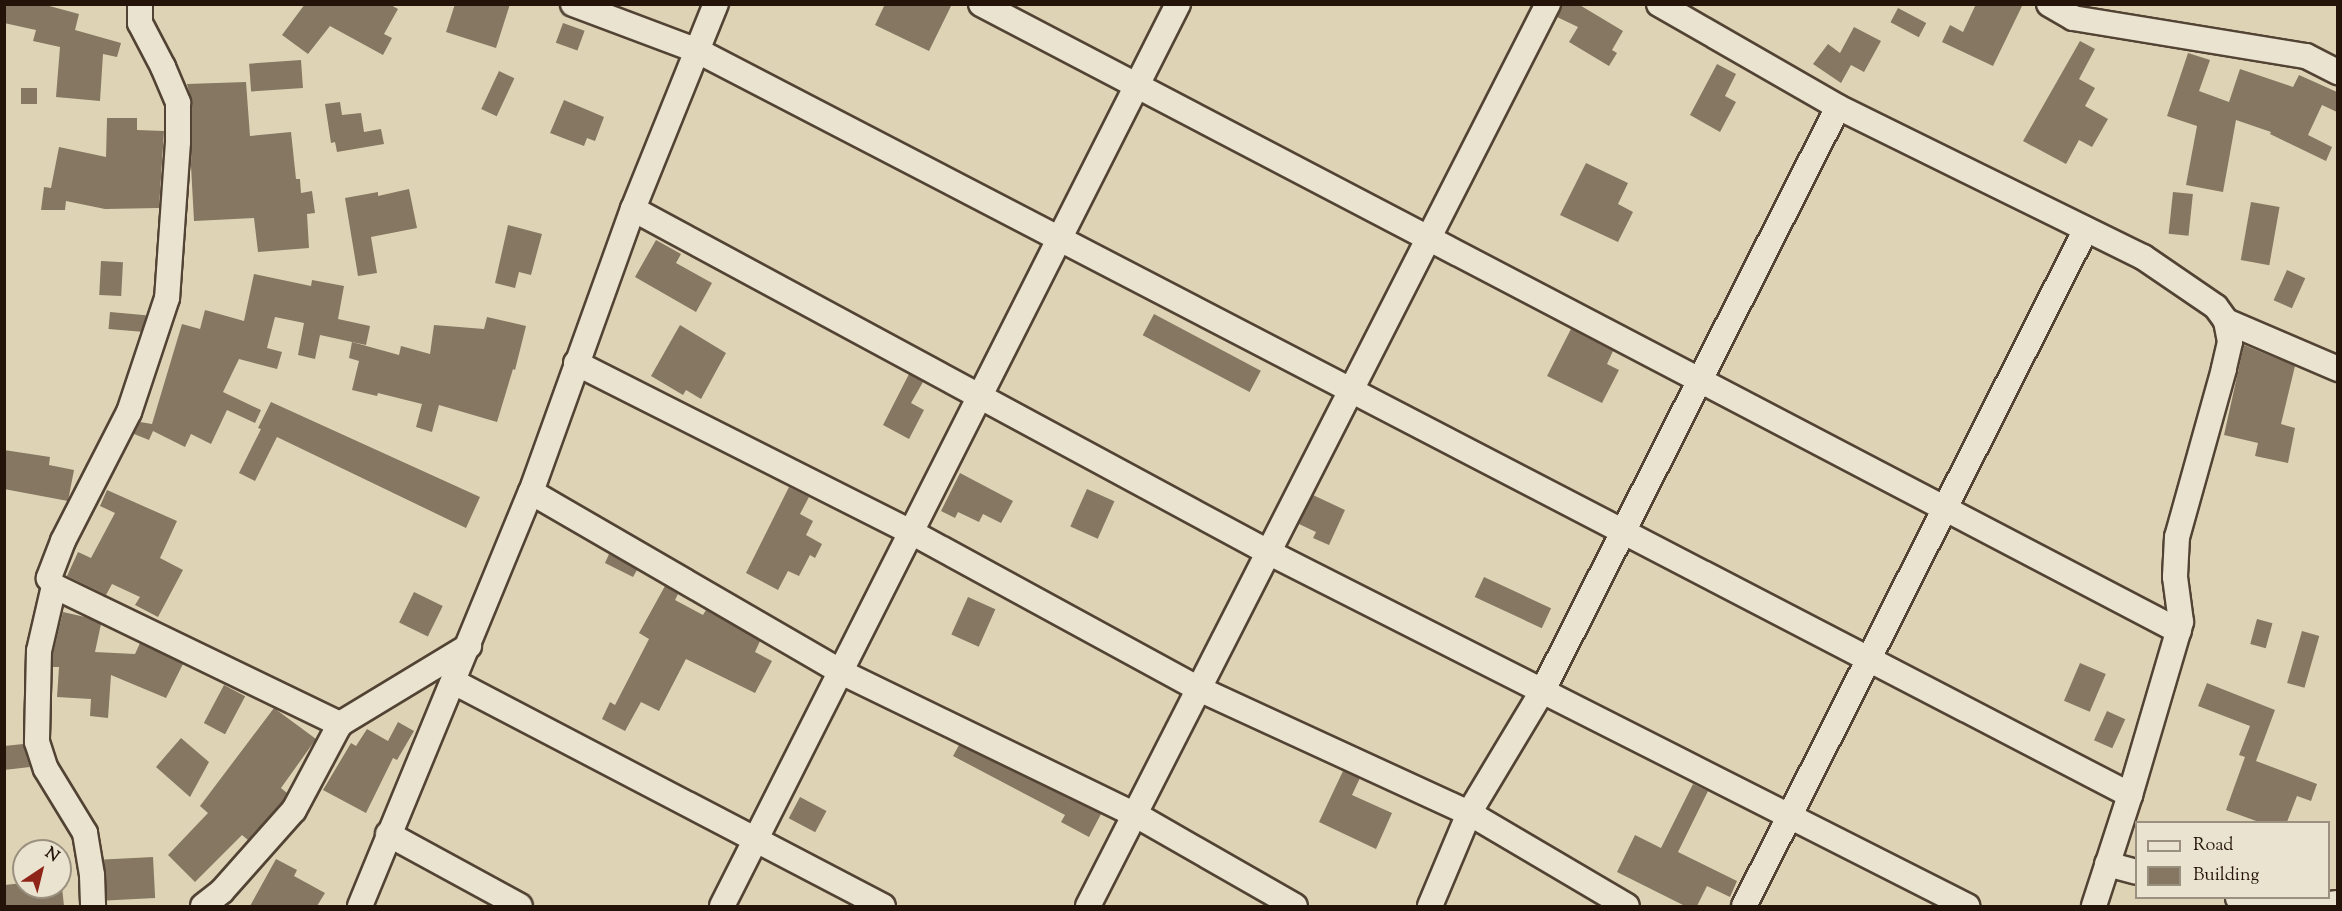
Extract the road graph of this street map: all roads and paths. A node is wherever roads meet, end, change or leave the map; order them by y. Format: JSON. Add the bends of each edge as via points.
{"nodes":[{"id":1,"x":140,"y":4,"type":"edge"},
{"id":2,"x":573,"y":4,"type":"edge"},
{"id":3,"x":716,"y":4,"type":"edge"},
{"id":4,"x":981,"y":4,"type":"edge"},
{"id":5,"x":1178,"y":4,"type":"edge"},
{"id":6,"x":1548,"y":4,"type":"edge"},
{"id":7,"x":1659,"y":4,"type":"edge"},
{"id":8,"x":2049,"y":4,"type":"edge"},
{"id":9,"x":698,"y":51,"type":"junction"},
{"id":10,"x":2337,"y":72,"type":"edge"},
{"id":11,"x":1137,"y":86,"type":"junction"},
{"id":12,"x":1838,"y":107,"type":"junction"},
{"id":13,"x":633,"y":209,"type":"junction"},
{"id":14,"x":2086,"y":229,"type":"junction"},
{"id":15,"x":1428,"y":238,"type":"junction"},
{"id":16,"x":1060,"y":239,"type":"junction"},
{"id":17,"x":2226,"y":321,"type":"junction"},
{"id":18,"x":576,"y":363,"type":"junction"},
{"id":19,"x":2337,"y":369,"type":"edge"},
{"id":20,"x":1700,"y":380,"type":"junction"},
{"id":21,"x":1351,"y":390,"type":"junction"},
{"id":22,"x":980,"y":397,"type":"junction"},
{"id":23,"x":531,"y":492,"type":"junction"},
{"id":24,"x":1945,"y":508,"type":"junction"},
{"id":25,"x":911,"y":532,"type":"junction"},
{"id":26,"x":1624,"y":532,"type":"junction"},
{"id":27,"x":1268,"y":552,"type":"junction"},
{"id":28,"x":54,"y":586,"type":"junction"},
{"id":29,"x":2179,"y":631,"type":"junction"},
{"id":30,"x":469,"y":646,"type":"junction"},
{"id":31,"x":1869,"y":659,"type":"junction"},
{"id":32,"x":841,"y":672,"type":"junction"},
{"id":33,"x":454,"y":682,"type":"junction"},
{"id":34,"x":1198,"y":689,"type":"junction"},
{"id":35,"x":1543,"y":690,"type":"junction"},
{"id":36,"x":340,"y":724,"type":"junction"},
{"id":37,"x":2130,"y":795,"type":"junction"},
{"id":38,"x":1469,"y":813,"type":"junction"},
{"id":39,"x":1137,"y":815,"type":"junction"},
{"id":40,"x":1791,"y":817,"type":"junction"},
{"id":41,"x":388,"y":834,"type":"junction"},
{"id":42,"x":756,"y":840,"type":"junction"},
{"id":43,"x":2107,"y":864,"type":"junction"},
{"id":44,"x":2135,"y":872,"type":"edge"},
{"id":45,"x":2246,"y":899,"type":"edge"},
{"id":46,"x":2337,"y":903,"type":"edge"},
{"id":47,"x":93,"y":906,"type":"edge"},
{"id":48,"x":203,"y":906,"type":"edge"},
{"id":49,"x":360,"y":906,"type":"edge"},
{"id":50,"x":520,"y":906,"type":"edge"},
{"id":51,"x":722,"y":906,"type":"edge"},
{"id":52,"x":883,"y":906,"type":"edge"},
{"id":53,"x":1088,"y":906,"type":"edge"},
{"id":54,"x":1295,"y":906,"type":"edge"},
{"id":55,"x":1430,"y":906,"type":"edge"},
{"id":56,"x":1627,"y":906,"type":"edge"},
{"id":57,"x":1744,"y":906,"type":"edge"},
{"id":58,"x":1967,"y":906,"type":"edge"},
{"id":59,"x":2094,"y":906,"type":"edge"}],
"edges":[{"from":1,"to":28,"type":"street","via":[[140,23],[178,103],[167,298],[129,412],[51,568],[49,578]]},
{"from":2,"to":9,"type":"street"},
{"from":3,"to":9,"type":"street"},
{"from":4,"to":11,"type":"street"},
{"from":5,"to":11,"type":"street"},
{"from":6,"to":15,"type":"street"},
{"from":7,"to":12,"type":"street"},
{"from":8,"to":10,"type":"street","via":[[2073,18],[2306,56]]},
{"from":9,"to":13,"type":"street"},
{"from":9,"to":16,"type":"street"},
{"from":11,"to":15,"type":"street"},
{"from":11,"to":16,"type":"street"},
{"from":12,"to":14,"type":"street"},
{"from":12,"to":20,"type":"street"},
{"from":13,"to":18,"type":"street"},
{"from":13,"to":22,"type":"street"},
{"from":14,"to":17,"type":"street","via":[[2143,257],[2216,307]]},
{"from":14,"to":24,"type":"street"},
{"from":15,"to":20,"type":"street"},
{"from":15,"to":21,"type":"street"},
{"from":16,"to":21,"type":"street"},
{"from":16,"to":22,"type":"street"},
{"from":17,"to":19,"type":"street"},
{"from":17,"to":29,"type":"street","via":[[2230,342],[2226,360],[2178,537],[2175,577]]},
{"from":18,"to":23,"type":"street"},
{"from":18,"to":25,"type":"street"},
{"from":20,"to":24,"type":"street"},
{"from":20,"to":26,"type":"street"},
{"from":21,"to":26,"type":"street"},
{"from":21,"to":27,"type":"street"},
{"from":22,"to":25,"type":"street"},
{"from":22,"to":27,"type":"street"},
{"from":23,"to":30,"type":"street"},
{"from":23,"to":32,"type":"street"},
{"from":24,"to":29,"type":"street"},
{"from":24,"to":31,"type":"street"},
{"from":25,"to":32,"type":"street"},
{"from":25,"to":34,"type":"street"},
{"from":26,"to":31,"type":"street"},
{"from":26,"to":35,"type":"street"},
{"from":27,"to":34,"type":"street"},
{"from":27,"to":35,"type":"street"},
{"from":28,"to":36,"type":"street"},
{"from":28,"to":47,"type":"street","via":[[39,651],[37,742],[46,769],[85,833]]},
{"from":29,"to":37,"type":"street"},
{"from":30,"to":33,"type":"street"},
{"from":30,"to":36,"type":"street"},
{"from":31,"to":37,"type":"street"},
{"from":31,"to":40,"type":"street"},
{"from":32,"to":39,"type":"street"},
{"from":32,"to":42,"type":"street"},
{"from":33,"to":41,"type":"street"},
{"from":33,"to":42,"type":"street"},
{"from":34,"to":38,"type":"street"},
{"from":34,"to":39,"type":"street"},
{"from":35,"to":38,"type":"street"},
{"from":35,"to":40,"type":"street"},
{"from":36,"to":48,"type":"street","via":[[294,810],[222,891]]},
{"from":37,"to":43,"type":"street"},
{"from":38,"to":55,"type":"street"},
{"from":38,"to":56,"type":"street"},
{"from":39,"to":53,"type":"street"},
{"from":39,"to":54,"type":"street"},
{"from":40,"to":57,"type":"street"},
{"from":40,"to":58,"type":"street"},
{"from":41,"to":49,"type":"street"},
{"from":41,"to":50,"type":"street"},
{"from":42,"to":51,"type":"street"},
{"from":42,"to":52,"type":"street"},
{"from":43,"to":44,"type":"street"},
{"from":43,"to":59,"type":"street"},
{"from":45,"to":46,"type":"street","via":[[2313,906]]}]}
